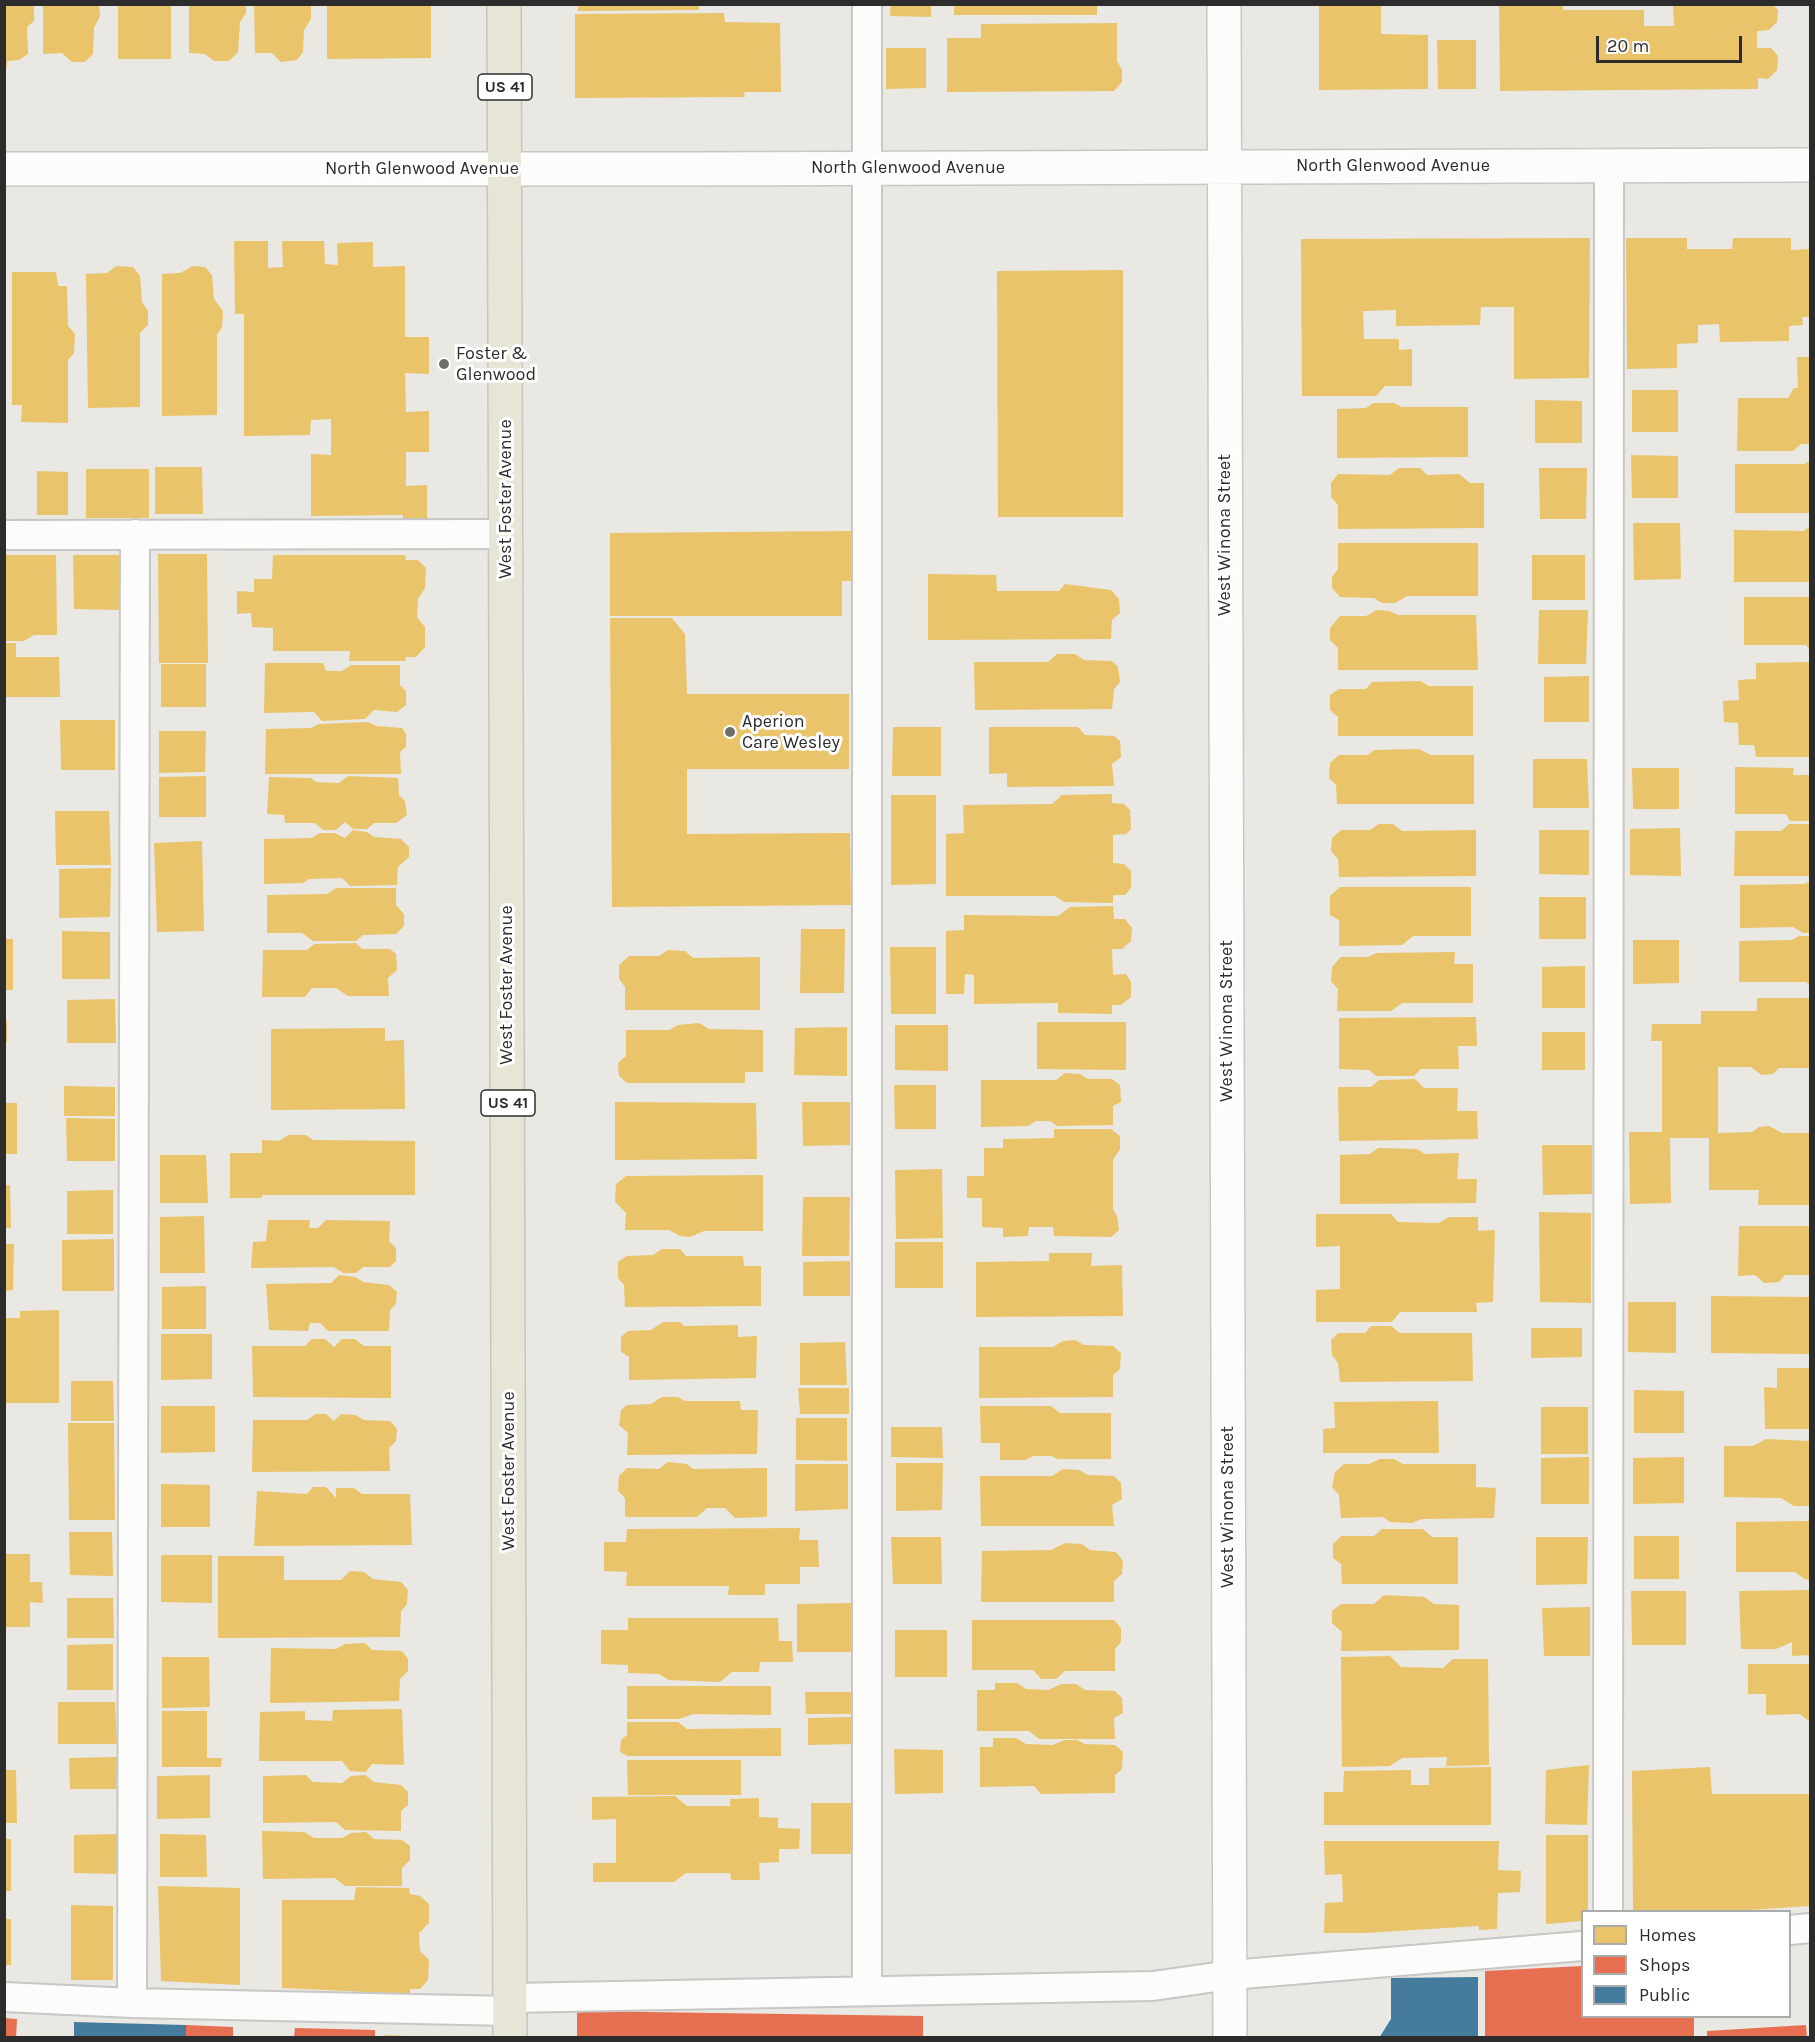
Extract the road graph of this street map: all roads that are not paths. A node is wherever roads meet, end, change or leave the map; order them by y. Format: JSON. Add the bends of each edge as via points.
{"nodes":[{"id":1,"x":504,"y":4,"type":"edge"},
{"id":2,"x":867,"y":4,"type":"edge"},
{"id":3,"x":1224,"y":4,"type":"edge"},
{"id":4,"x":1609,"y":165,"type":"junction"},
{"id":5,"x":1810,"y":165,"type":"edge"},
{"id":6,"x":1224,"y":166,"type":"junction"},
{"id":7,"x":867,"y":168,"type":"junction"},
{"id":8,"x":4,"y":169,"type":"edge"},
{"id":9,"x":505,"y":169,"type":"junction"},
{"id":10,"x":135,"y":534,"type":"junction"},
{"id":11,"x":506,"y":534,"type":"junction"},
{"id":12,"x":4,"y":535,"type":"edge"},
{"id":13,"x":1608,"y":1910,"type":"edge"},
{"id":14,"x":1810,"y":1928,"type":"edge"},
{"id":15,"x":1791,"y":1930,"type":"edge"},
{"id":16,"x":1581,"y":1946,"type":"edge"},
{"id":17,"x":1230,"y":1975,"type":"junction"},
{"id":18,"x":867,"y":1991,"type":"junction"},
{"id":19,"x":4,"y":1997,"type":"edge"},
{"id":20,"x":132,"y":2003,"type":"junction"},
{"id":21,"x":510,"y":2015,"type":"edge"},
{"id":22,"x":1230,"y":2037,"type":"edge"}],
"edges":[{"from":1,"to":9,"type":"main road","name":"West Foster Avenue","number":"US 41"},
{"from":2,"to":7,"type":"lane"},
{"from":3,"to":6,"type":"street","name":"West Winona Street"},
{"from":4,"to":5,"type":"street","name":"North Glenwood Avenue"},
{"from":4,"to":6,"type":"street","name":"North Glenwood Avenue"},
{"from":4,"to":13,"type":"lane"},
{"from":6,"to":7,"type":"street","name":"North Glenwood Avenue"},
{"from":6,"to":17,"type":"street","name":"West Winona Street"},
{"from":7,"to":9,"type":"street","name":"North Glenwood Avenue"},
{"from":7,"to":18,"type":"lane"},
{"from":8,"to":9,"type":"street","name":"North Glenwood Avenue"},
{"from":9,"to":11,"type":"main road","name":"West Foster Avenue","number":"US 41"},
{"from":10,"to":11,"type":"lane"},
{"from":10,"to":12,"type":"lane"},
{"from":10,"to":20,"type":"lane"},
{"from":11,"to":21,"type":"main road","name":"West Foster Avenue","number":"US 41"},
{"from":14,"to":15,"type":"lane"},
{"from":16,"to":17,"type":"lane"},
{"from":17,"to":18,"type":"lane","via":[[1152,1986]]},
{"from":17,"to":22,"type":"street","name":"West Winona Street"},
{"from":18,"to":21,"type":"lane"},
{"from":19,"to":20,"type":"lane"},
{"from":20,"to":21,"type":"lane"}]}
